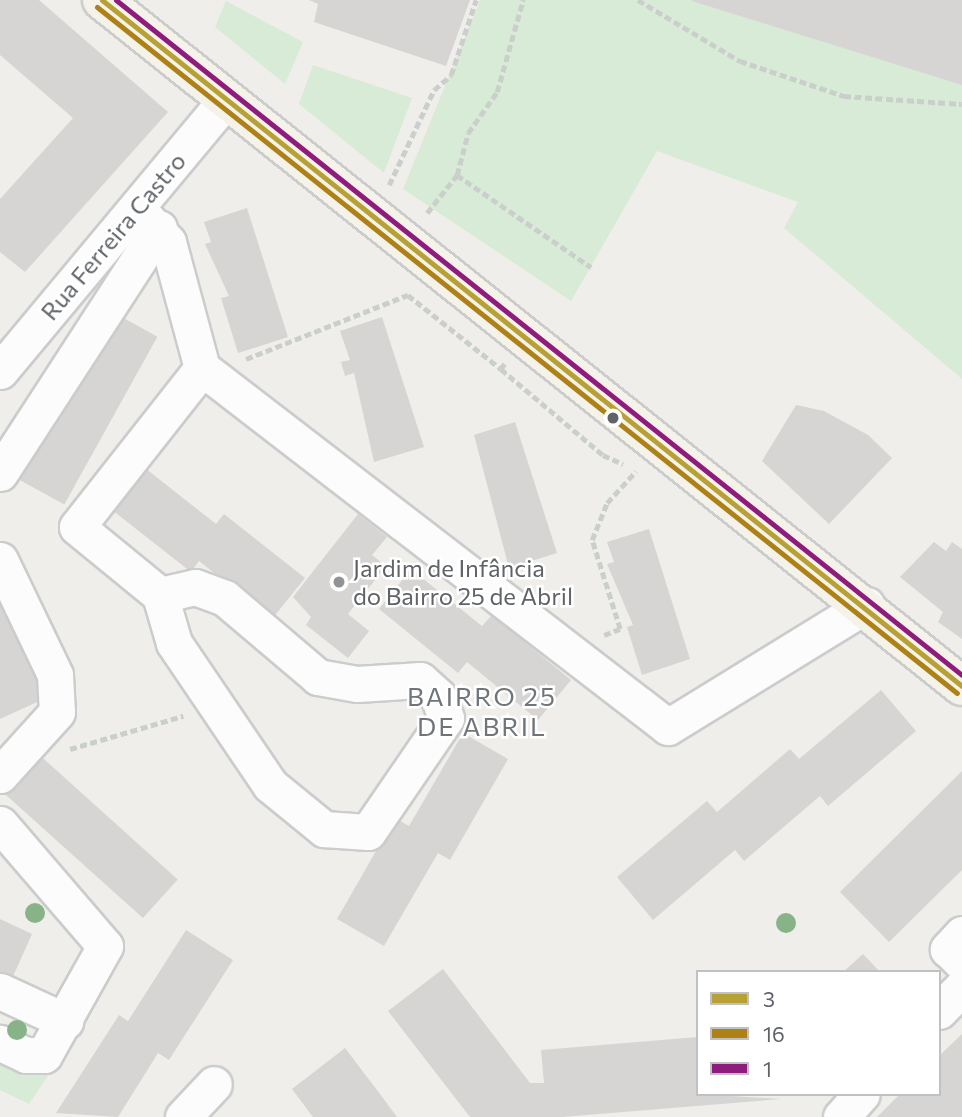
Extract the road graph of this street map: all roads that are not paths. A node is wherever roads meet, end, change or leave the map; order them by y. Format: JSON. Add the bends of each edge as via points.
{"nodes":[{"id":1,"x":102,"y":0,"type":"edge"},
{"id":2,"x":226,"y":100,"type":"junction"},
{"id":3,"x":148,"y":218,"type":"junction"},
{"id":4,"x":202,"y":368,"type":"junction"},
{"id":5,"x":0,"y":371,"type":"edge"},
{"id":6,"x":0,"y":473,"type":"edge"},
{"id":7,"x":0,"y":560,"type":"edge"},
{"id":8,"x":160,"y":595,"type":"junction"},
{"id":9,"x":866,"y":605,"type":"junction"},
{"id":10,"x":962,"y":686,"type":"edge"},
{"id":11,"x":0,"y":775,"type":"edge"},
{"id":12,"x":0,"y":824,"type":"edge"},
{"id":13,"x":962,"y":934,"type":"edge"},
{"id":14,"x":962,"y":964,"type":"edge"},
{"id":15,"x":962,"y":987,"type":"edge"},
{"id":16,"x":0,"y":991,"type":"edge"},
{"id":17,"x":941,"y":1009,"type":"edge"},
{"id":18,"x":65,"y":1021,"type":"junction"},
{"id":19,"x":0,"y":1043,"type":"edge"},
{"id":20,"x":214,"y":1084,"type":"dead end"},
{"id":21,"x":860,"y":1096,"type":"edge"},
{"id":22,"x":183,"y":1117,"type":"edge"},
{"id":23,"x":841,"y":1117,"type":"edge"}],
"edges":[{"from":1,"to":2,"type":"main road"},
{"from":2,"to":3,"type":"street","name":"Rua Ferreira Castro"},
{"from":2,"to":9,"type":"main road"},
{"from":3,"to":4,"type":"street"},
{"from":3,"to":5,"type":"street","name":"Rua Ferreira Castro"},
{"from":3,"to":6,"type":"street"},
{"from":4,"to":8,"type":"street","via":[[77,527]]},
{"from":4,"to":9,"type":"street","via":[[668,727]]},
{"from":7,"to":11,"type":"street","via":[[55,675],[58,712]]},
{"from":8,"to":8,"type":"street","via":[[174,643],[270,785],[324,829],[368,832],[446,718],[439,696],[420,680],[357,684],[318,677],[225,598],[195,587]]},
{"from":9,"to":10,"type":"main road"},
{"from":12,"to":18,"type":"street","via":[[105,946]]},
{"from":13,"to":14,"type":"street","via":[[948,949]]},
{"from":15,"to":17,"type":"street"},
{"from":16,"to":18,"type":"street"},
{"from":18,"to":19,"type":"street","via":[[48,1051],[36,1057]]},
{"from":20,"to":22,"type":"street"},
{"from":21,"to":23,"type":"street"}]}
